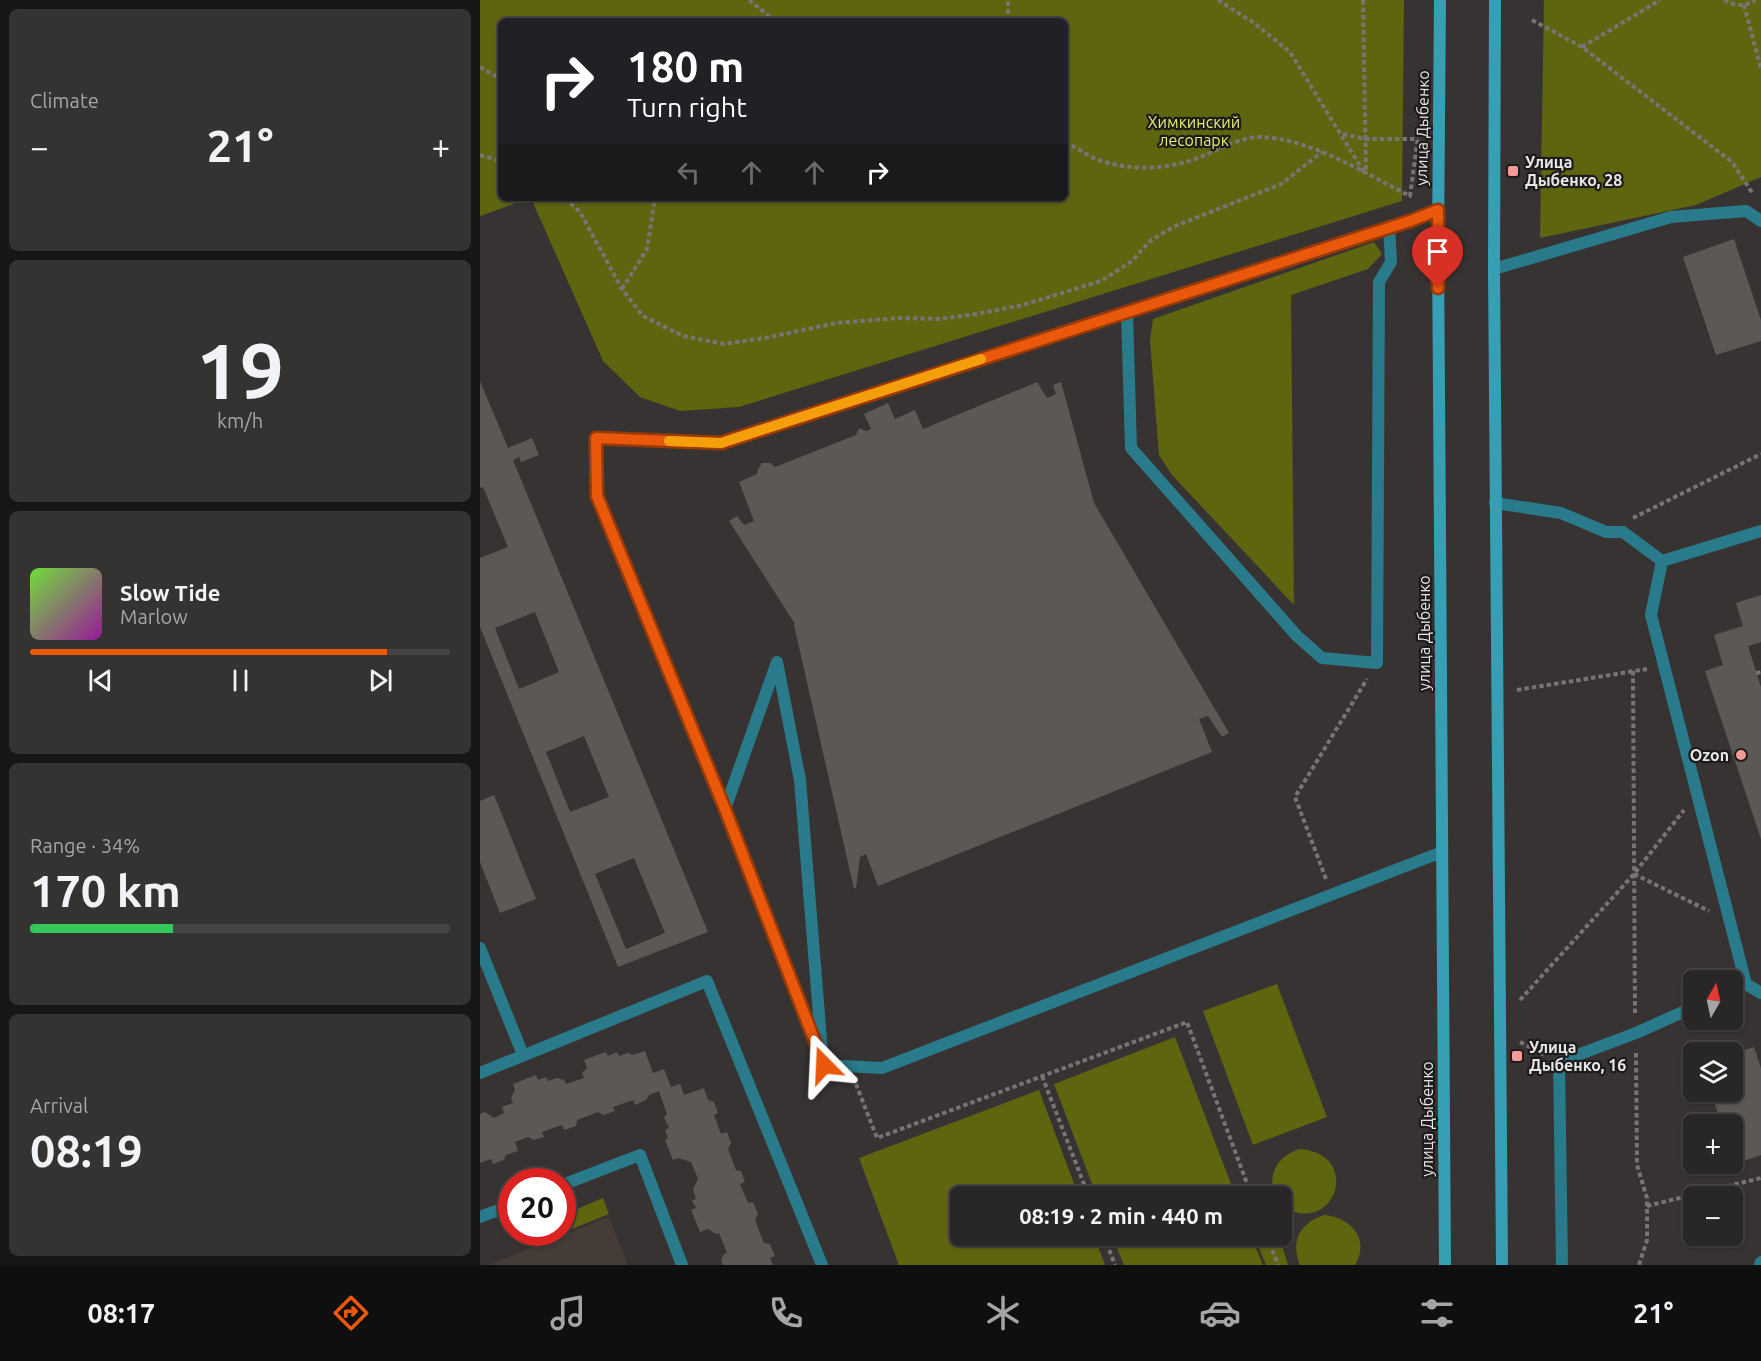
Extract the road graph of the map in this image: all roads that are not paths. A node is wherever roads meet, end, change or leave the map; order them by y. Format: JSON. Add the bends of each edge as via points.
{"nodes":[{"id":1,"x":1440,"y":0,"type":"edge"},
{"id":2,"x":1494,"y":0,"type":"edge"},
{"id":3,"x":1438,"y":210,"type":"junction"},
{"id":4,"x":1761,"y":221,"type":"edge"},
{"id":5,"x":1389,"y":226,"type":"junction"},
{"id":6,"x":1494,"y":269,"type":"junction"},
{"id":7,"x":1127,"y":312,"type":"junction"},
{"id":8,"x":1495,"y":502,"type":"junction"},
{"id":9,"x":1761,"y":531,"type":"edge"},
{"id":10,"x":1662,"y":561,"type":"junction"},
{"id":11,"x":725,"y":809,"type":"junction"},
{"id":12,"x":1442,"y":852,"type":"junction"},
{"id":13,"x":480,"y":948,"type":"edge"},
{"id":14,"x":1746,"y":984,"type":"junction"},
{"id":15,"x":1743,"y":985,"type":"edge"},
{"id":16,"x":1761,"y":993,"type":"edge"},
{"id":17,"x":1683,"y":1013,"type":"edge"},
{"id":18,"x":523,"y":1055,"type":"junction"},
{"id":19,"x":824,"y":1065,"type":"junction"},
{"id":20,"x":480,"y":1072,"type":"edge"},
{"id":21,"x":576,"y":1180,"type":"edge"},
{"id":22,"x":498,"y":1210,"type":"edge"},
{"id":23,"x":480,"y":1217,"type":"edge"},
{"id":24,"x":682,"y":1265,"type":"edge"},
{"id":25,"x":822,"y":1265,"type":"edge"},
{"id":26,"x":1445,"y":1265,"type":"edge"},
{"id":27,"x":1502,"y":1265,"type":"edge"},
{"id":28,"x":1562,"y":1265,"type":"edge"}],
"edges":[{"from":1,"to":3,"type":"main road","name":"улица Дыбенко"},
{"from":2,"to":6,"type":"main road"},
{"from":3,"to":5,"type":"lane"},
{"from":3,"to":12,"type":"main road","name":"улица Дыбенко"},
{"from":4,"to":6,"type":"lane","via":[[1746,211],[1671,217]]},
{"from":5,"to":7,"type":"lane"},
{"from":5,"to":7,"type":"lane","via":[[1391,262],[1379,282],[1377,663],[1322,658],[1297,636],[1131,448]]},
{"from":6,"to":8,"type":"main road"},
{"from":7,"to":11,"type":"lane","via":[[721,443],[596,438],[597,496]]},
{"from":8,"to":10,"type":"lane","via":[[1561,513],[1606,532],[1623,532]]},
{"from":8,"to":27,"type":"main road"},
{"from":9,"to":10,"type":"lane"},
{"from":10,"to":14,"type":"lane","via":[[1651,615]]},
{"from":11,"to":19,"type":"lane"},
{"from":11,"to":19,"type":"lane","via":[[777,662],[800,780]]},
{"from":12,"to":19,"type":"lane","via":[[882,1068]]},
{"from":12,"to":26,"type":"main road","name":"улица Дыбенко"},
{"from":13,"to":18,"type":"lane"},
{"from":14,"to":15,"type":"lane"},
{"from":14,"to":16,"type":"lane"},
{"from":17,"to":28,"type":"lane","via":[[1559,1062]]},
{"from":18,"to":20,"type":"lane"},
{"from":18,"to":25,"type":"lane","via":[[707,981]]},
{"from":21,"to":24,"type":"lane","via":[[640,1155]]},
{"from":22,"to":23,"type":"lane"}]}
